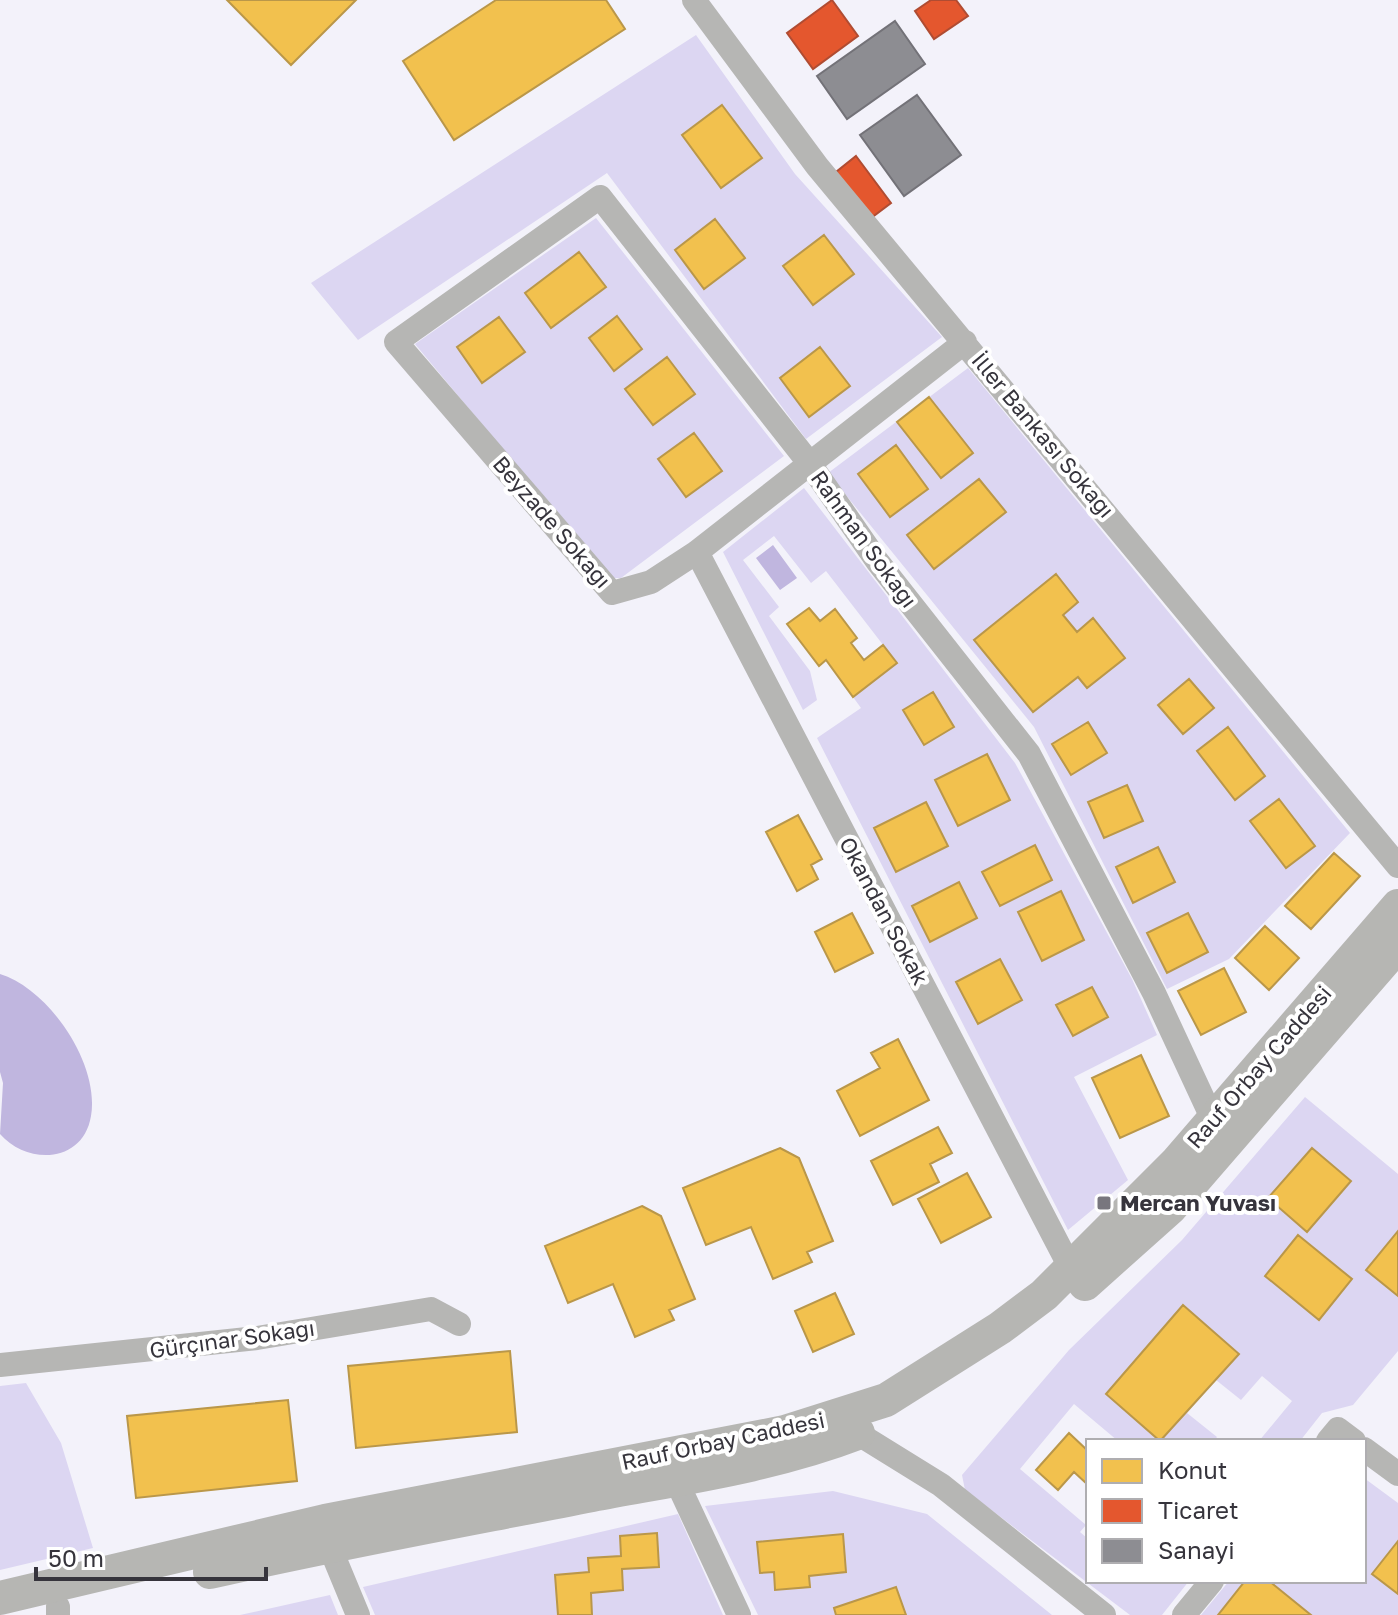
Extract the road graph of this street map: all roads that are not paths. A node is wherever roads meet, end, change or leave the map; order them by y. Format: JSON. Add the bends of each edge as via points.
{"nodes":[{"id":1,"x":694,"y":0,"type":"edge"},
{"id":2,"x":396,"y":342,"type":"joint"},
{"id":3,"x":965,"y":342,"type":"junction"},
{"id":4,"x":810,"y":464,"type":"junction"},
{"id":5,"x":697,"y":552,"type":"junction"},
{"id":6,"x":1398,"y":866,"type":"edge"},
{"id":7,"x":1398,"y":906,"type":"edge"},
{"id":8,"x":1398,"y":945,"type":"edge"},
{"id":9,"x":1213,"y":1120,"type":"junction"},
{"id":10,"x":1071,"y":1269,"type":"junction"},
{"id":11,"x":459,"y":1324,"type":"dead end"},
{"id":12,"x":0,"y":1365,"type":"edge"},
{"id":13,"x":849,"y":1424,"type":"junction"},
{"id":14,"x":1366,"y":1450,"type":"edge"},
{"id":15,"x":1398,"y":1474,"type":"edge"},
{"id":16,"x":676,"y":1480,"type":"junction"},
{"id":17,"x":329,"y":1545,"type":"junction"},
{"id":18,"x":1210,"y":1583,"type":"edge"},
{"id":19,"x":0,"y":1598,"type":"edge"},
{"id":20,"x":58,"y":1611,"type":"edge"},
{"id":21,"x":23,"y":1615,"type":"edge"},
{"id":22,"x":358,"y":1615,"type":"edge"},
{"id":23,"x":739,"y":1615,"type":"edge"},
{"id":24,"x":1104,"y":1615,"type":"edge"},
{"id":25,"x":1184,"y":1615,"type":"edge"}],
"edges":[{"from":1,"to":3,"type":"street","name":"İller Bankası Sokağı","via":[[817,166]]},
{"from":2,"to":4,"type":"street","name":"Rahman Sokağı","via":[[600,197]]},
{"from":2,"to":5,"type":"street","name":"Beyzade Sokağı","via":[[612,593],[651,582]]},
{"from":3,"to":4,"type":"street","name":"Beyzade Sokağı"},
{"from":3,"to":6,"type":"street","name":"İller Bankası Sokağı"},
{"from":4,"to":5,"type":"street","name":"Beyzade Sokağı"},
{"from":4,"to":9,"type":"street","name":"Rahman Sokağı","via":[[877,561],[1029,754],[1154,993]]},
{"from":5,"to":10,"type":"street","name":"Okandan Sokak"},
{"from":7,"to":9,"type":"street","name":"Rauf Orbay Caddesi"},
{"from":8,"to":13,"type":"street","name":"Rauf Orbay Caddesi","via":[[1150,1227],[1006,1351],[925,1401]]},
{"from":9,"to":10,"type":"street","name":"Rauf Orbay Caddesi"},
{"from":10,"to":13,"type":"street","name":"Rauf Orbay Caddesi","via":[[1044,1295],[956,1357]]},
{"from":11,"to":12,"type":"street","name":"Gürçınar Sokağı","via":[[431,1309],[257,1338]]},
{"from":13,"to":16,"type":"street","name":"Rauf Orbay Caddesi","via":[[801,1454]]},
{"from":13,"to":19,"type":"street","name":"Rauf Orbay Caddesi","via":[[325,1521]]},
{"from":13,"to":24,"type":"street","via":[[941,1485]]},
{"from":14,"to":15,"type":"street"},
{"from":16,"to":17,"type":"street","name":"Rauf Orbay Caddesi"},
{"from":16,"to":23,"type":"street"},
{"from":17,"to":20,"type":"street","name":"Rauf Orbay Caddesi"},
{"from":17,"to":22,"type":"street"},
{"from":18,"to":25,"type":"street"},
{"from":20,"to":21,"type":"street","name":"Rauf Orbay Caddesi"}]}
